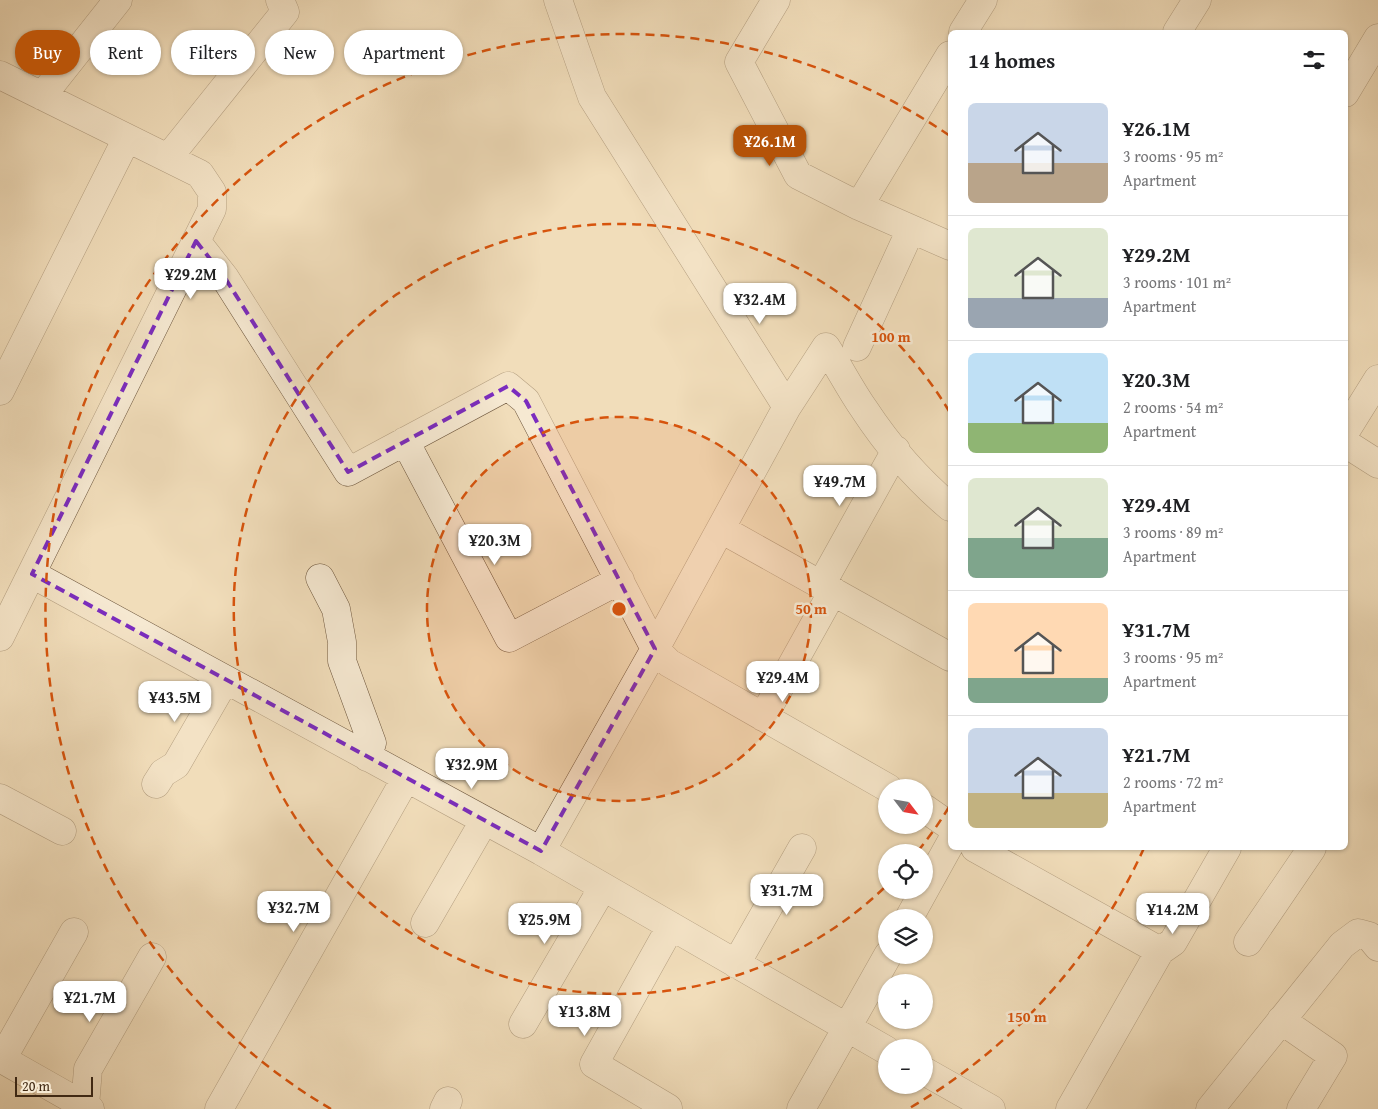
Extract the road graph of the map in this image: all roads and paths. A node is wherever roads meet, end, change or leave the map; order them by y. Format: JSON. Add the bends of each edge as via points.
{"nodes":[{"id":1,"x":118,"y":0,"type":"edge"},
{"id":2,"x":280,"y":0,"type":"edge"},
{"id":3,"x":558,"y":0,"type":"edge"},
{"id":4,"x":776,"y":0,"type":"edge"},
{"id":5,"x":983,"y":0,"type":"edge"},
{"id":6,"x":1197,"y":0,"type":"edge"},
{"id":7,"x":964,"y":30,"type":"edge"},
{"id":8,"x":1178,"y":30,"type":"edge"},
{"id":9,"x":1378,"y":38,"type":"edge"},
{"id":10,"x":948,"y":57,"type":"edge"},
{"id":11,"x":0,"y":75,"type":"edge"},
{"id":12,"x":1348,"y":88,"type":"edge"},
{"id":13,"x":42,"y":96,"type":"junction"},
{"id":14,"x":127,"y":138,"type":"junction"},
{"id":15,"x":168,"y":158,"type":"junction"},
{"id":16,"x":859,"y":206,"type":"junction"},
{"id":17,"x":911,"y":229,"type":"junction"},
{"id":18,"x":196,"y":241,"type":"junction"},
{"id":19,"x":948,"y":245,"type":"edge"},
{"id":20,"x":857,"y":347,"type":"dead end"},
{"id":21,"x":1378,"y":379,"type":"edge"},
{"id":22,"x":0,"y":391,"type":"edge"},
{"id":23,"x":787,"y":407,"type":"junction"},
{"id":24,"x":1348,"y":427,"type":"edge"},
{"id":25,"x":405,"y":441,"type":"junction"},
{"id":26,"x":1348,"y":445,"type":"edge"},
{"id":27,"x":896,"y":450,"type":"junction"},
{"id":28,"x":1378,"y":464,"type":"edge"},
{"id":29,"x":948,"y":505,"type":"edge"},
{"id":30,"x":721,"y":529,"type":"junction"},
{"id":31,"x":32,"y":574,"type":"junction"},
{"id":32,"x":320,"y":578,"type":"dead end"},
{"id":33,"x":620,"y":580,"type":"junction"},
{"id":34,"x":827,"y":588,"type":"junction"},
{"id":35,"x":0,"y":637,"type":"edge"},
{"id":36,"x":655,"y":648,"type":"junction"},
{"id":37,"x":948,"y":656,"type":"edge"},
{"id":38,"x":225,"y":680,"type":"junction"},
{"id":39,"x":763,"y":717,"type":"junction"},
{"id":40,"x":367,"y":757,"type":"junction"},
{"id":41,"x":406,"y":778,"type":"junction"},
{"id":42,"x":878,"y":782,"type":"edge"},
{"id":43,"x":156,"y":784,"type":"dead end"},
{"id":44,"x":0,"y":798,"type":"edge"},
{"id":45,"x":933,"y":814,"type":"edge"},
{"id":46,"x":484,"y":821,"type":"junction"},
{"id":47,"x":948,"y":825,"type":"edge"},
{"id":48,"x":62,"y":831,"type":"dead end"},
{"id":49,"x":802,"y":848,"type":"dead end"},
{"id":50,"x":948,"y":848,"type":"edge"},
{"id":51,"x":979,"y":850,"type":"edge"},
{"id":52,"x":1226,"y":850,"type":"edge"},
{"id":53,"x":1311,"y":850,"type":"edge"},
{"id":54,"x":541,"y":851,"type":"junction"},
{"id":55,"x":603,"y":887,"type":"junction"},
{"id":56,"x":914,"y":909,"type":"edge"},
{"id":57,"x":425,"y":923,"type":"dead end"},
{"id":58,"x":671,"y":926,"type":"junction"},
{"id":59,"x":74,"y":932,"type":"dead end"},
{"id":60,"x":1248,"y":942,"type":"dead end"},
{"id":61,"x":1378,"y":947,"type":"edge"},
{"id":62,"x":1160,"y":951,"type":"junction"},
{"id":63,"x":152,"y":957,"type":"dead end"},
{"id":64,"x":736,"y":964,"type":"junction"},
{"id":65,"x":883,"y":964,"type":"edge"},
{"id":66,"x":1281,"y":1020,"type":"junction"},
{"id":67,"x":523,"y":1024,"type":"dead end"},
{"id":68,"x":847,"y":1028,"type":"junction"},
{"id":69,"x":878,"y":1045,"type":"edge"},
{"id":70,"x":1,"y":1058,"type":"edge"},
{"id":71,"x":933,"y":1076,"type":"edge"},
{"id":72,"x":88,"y":1108,"type":"edge"},
{"id":73,"x":668,"y":1108,"type":"edge"},
{"id":74,"x":987,"y":1108,"type":"edge"},
{"id":75,"x":219,"y":1109,"type":"edge"},
{"id":76,"x":801,"y":1109,"type":"edge"},
{"id":77,"x":1070,"y":1109,"type":"edge"},
{"id":78,"x":1210,"y":1109,"type":"edge"},
{"id":79,"x":1300,"y":1109,"type":"edge"}],
"edges":[{"from":1,"to":13,"type":"street"},
{"from":2,"to":15,"type":"street","via":[[284,12]]},
{"from":3,"to":23,"type":"street","via":[[592,97]]},
{"from":4,"to":16,"type":"street","via":[[739,62],[798,176]]},
{"from":5,"to":7,"type":"street"},
{"from":6,"to":8,"type":"street"},
{"from":9,"to":12,"type":"street"},
{"from":10,"to":16,"type":"street"},
{"from":11,"to":13,"type":"street"},
{"from":13,"to":14,"type":"street"},
{"from":14,"to":15,"type":"street"},
{"from":14,"to":22,"type":"street"},
{"from":15,"to":18,"type":"street","via":[[200,174],[212,192],[212,209]]},
{"from":16,"to":17,"type":"street"},
{"from":17,"to":19,"type":"street"},
{"from":17,"to":20,"type":"street"},
{"from":18,"to":25,"type":"street","via":[[225,278],[348,472]]},
{"from":18,"to":31,"type":"street"},
{"from":21,"to":24,"type":"street"},
{"from":23,"to":27,"type":"street","via":[[826,347],[863,409]]},
{"from":23,"to":30,"type":"street"},
{"from":25,"to":33,"type":"street","via":[[508,386],[526,401]]},
{"from":25,"to":33,"type":"street","via":[[509,638]]},
{"from":26,"to":28,"type":"street"},
{"from":27,"to":29,"type":"street"},
{"from":27,"to":34,"type":"street"},
{"from":30,"to":34,"type":"street"},
{"from":30,"to":36,"type":"street"},
{"from":31,"to":35,"type":"street"},
{"from":31,"to":38,"type":"street"},
{"from":32,"to":40,"type":"street","via":[[336,609],[342,661],[372,743]]},
{"from":33,"to":36,"type":"street"},
{"from":34,"to":37,"type":"street"},
{"from":34,"to":39,"type":"street"},
{"from":36,"to":39,"type":"street","via":[[669,663]]},
{"from":36,"to":54,"type":"street"},
{"from":38,"to":40,"type":"street"},
{"from":38,"to":43,"type":"street","via":[[176,765],[163,773]]},
{"from":39,"to":42,"type":"street"},
{"from":40,"to":41,"type":"street"},
{"from":41,"to":46,"type":"street"},
{"from":41,"to":75,"type":"street"},
{"from":44,"to":48,"type":"street"},
{"from":45,"to":47,"type":"street"},
{"from":46,"to":54,"type":"street"},
{"from":46,"to":57,"type":"street"},
{"from":49,"to":64,"type":"street"},
{"from":50,"to":56,"type":"street"},
{"from":51,"to":62,"type":"street"},
{"from":52,"to":62,"type":"street","via":[[1173,942]]},
{"from":53,"to":60,"type":"street"},
{"from":54,"to":55,"type":"street"},
{"from":55,"to":58,"type":"street"},
{"from":55,"to":67,"type":"street"},
{"from":58,"to":64,"type":"street"},
{"from":58,"to":73,"type":"street","via":[[594,1064]]},
{"from":59,"to":70,"type":"street"},
{"from":61,"to":66,"type":"street","via":[[1368,936],[1358,933],[1342,945]]},
{"from":62,"to":77,"type":"street"},
{"from":63,"to":72,"type":"street","via":[[88,1069]]},
{"from":64,"to":68,"type":"street"},
{"from":65,"to":68,"type":"street"},
{"from":66,"to":78,"type":"street"},
{"from":66,"to":79,"type":"street","via":[[1333,1056]]},
{"from":68,"to":69,"type":"street"},
{"from":68,"to":76,"type":"street"},
{"from":70,"to":72,"type":"street"},
{"from":71,"to":74,"type":"street"}]}
